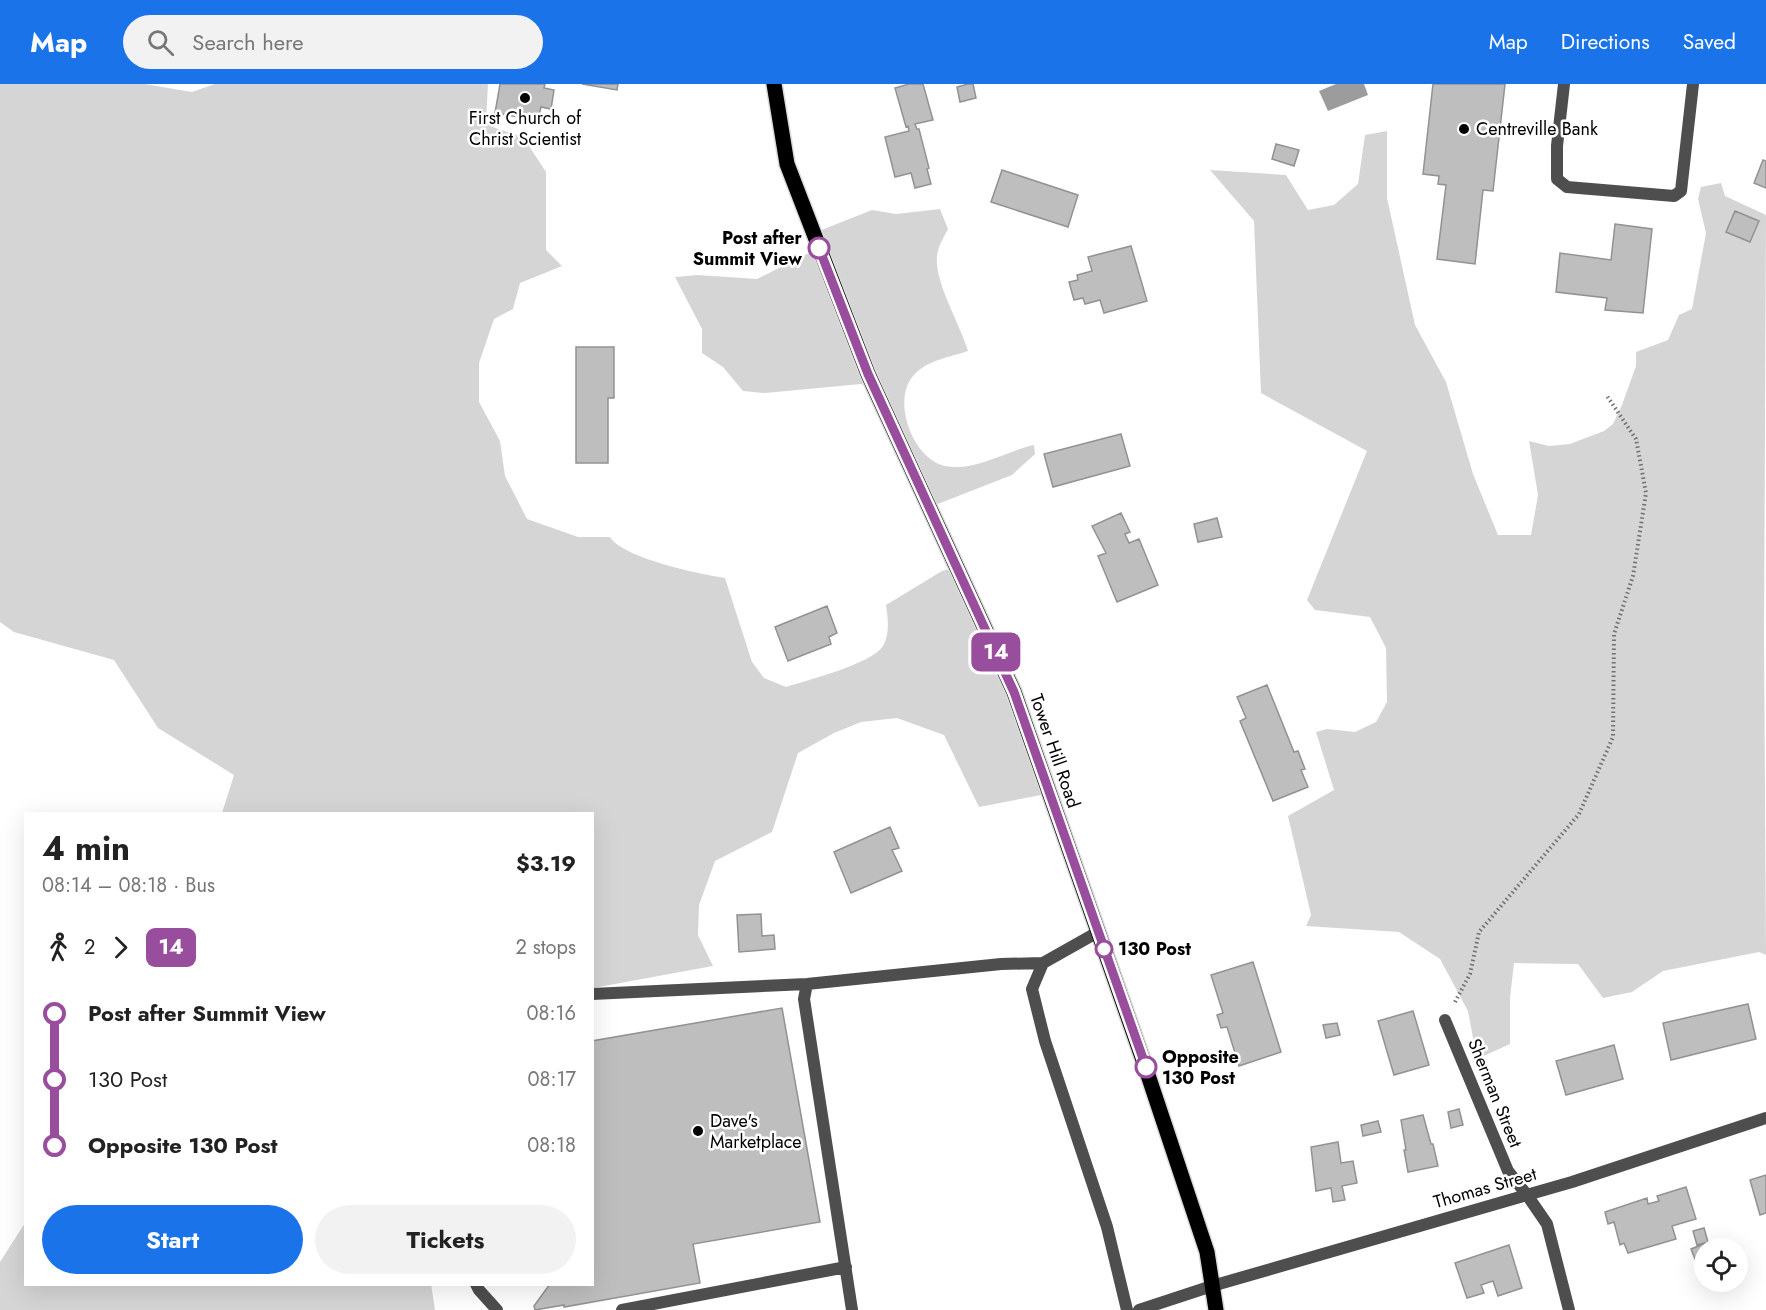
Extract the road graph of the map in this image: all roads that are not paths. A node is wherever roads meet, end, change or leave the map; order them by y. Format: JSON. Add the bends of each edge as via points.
{"nodes":[{"id":1,"x":774,"y":84,"type":"edge"},
{"id":2,"x":1564,"y":84,"type":"edge"},
{"id":3,"x":1693,"y":84,"type":"edge"},
{"id":4,"x":1098,"y":932,"type":"junction"},
{"id":5,"x":1043,"y":963,"type":"junction"},
{"id":6,"x":807,"y":984,"type":"junction"},
{"id":7,"x":594,"y":994,"type":"edge"},
{"id":8,"x":1445,"y":1020,"type":"road end"},
{"id":9,"x":1766,"y":1118,"type":"edge"},
{"id":10,"x":1527,"y":1195,"type":"junction"},
{"id":11,"x":846,"y":1267,"type":"junction"},
{"id":12,"x":477,"y":1286,"type":"edge"},
{"id":13,"x":1212,"y":1286,"type":"junction"},
{"id":14,"x":497,"y":1310,"type":"edge"},
{"id":15,"x":622,"y":1310,"type":"edge"},
{"id":16,"x":852,"y":1310,"type":"edge"},
{"id":17,"x":1127,"y":1310,"type":"edge"},
{"id":18,"x":1139,"y":1310,"type":"edge"},
{"id":19,"x":1216,"y":1310,"type":"edge"},
{"id":20,"x":1569,"y":1310,"type":"edge"}],
"edges":[{"from":1,"to":4,"type":"main road","name":"Tower Hill Road","via":[[786,164],[868,374],[1014,692]]},
{"from":2,"to":3,"type":"street","via":[[1557,146],[1560,183],[1567,187],[1674,196],[1681,191]]},
{"from":4,"to":5,"type":"street"},
{"from":4,"to":13,"type":"main road","name":"Tower Hill Road","via":[[1207,1252]]},
{"from":5,"to":6,"type":"street"},
{"from":5,"to":17,"type":"street","via":[[1032,989],[1045,1041],[1107,1227]]},
{"from":6,"to":7,"type":"street"},
{"from":6,"to":11,"type":"street","via":[[804,999]]},
{"from":8,"to":10,"type":"street","name":"Sherman Street","via":[[1508,1171]]},
{"from":9,"to":10,"type":"street","name":"Thomas Street"},
{"from":10,"to":13,"type":"street","name":"Thomas Street"},
{"from":10,"to":20,"type":"street","name":"Sherman Street","via":[[1547,1224]]},
{"from":11,"to":15,"type":"street"},
{"from":11,"to":16,"type":"street"},
{"from":12,"to":14,"type":"street"},
{"from":13,"to":18,"type":"street","name":"Thomas Street"},
{"from":13,"to":19,"type":"main road","name":"Tower Hill Road"}]}
